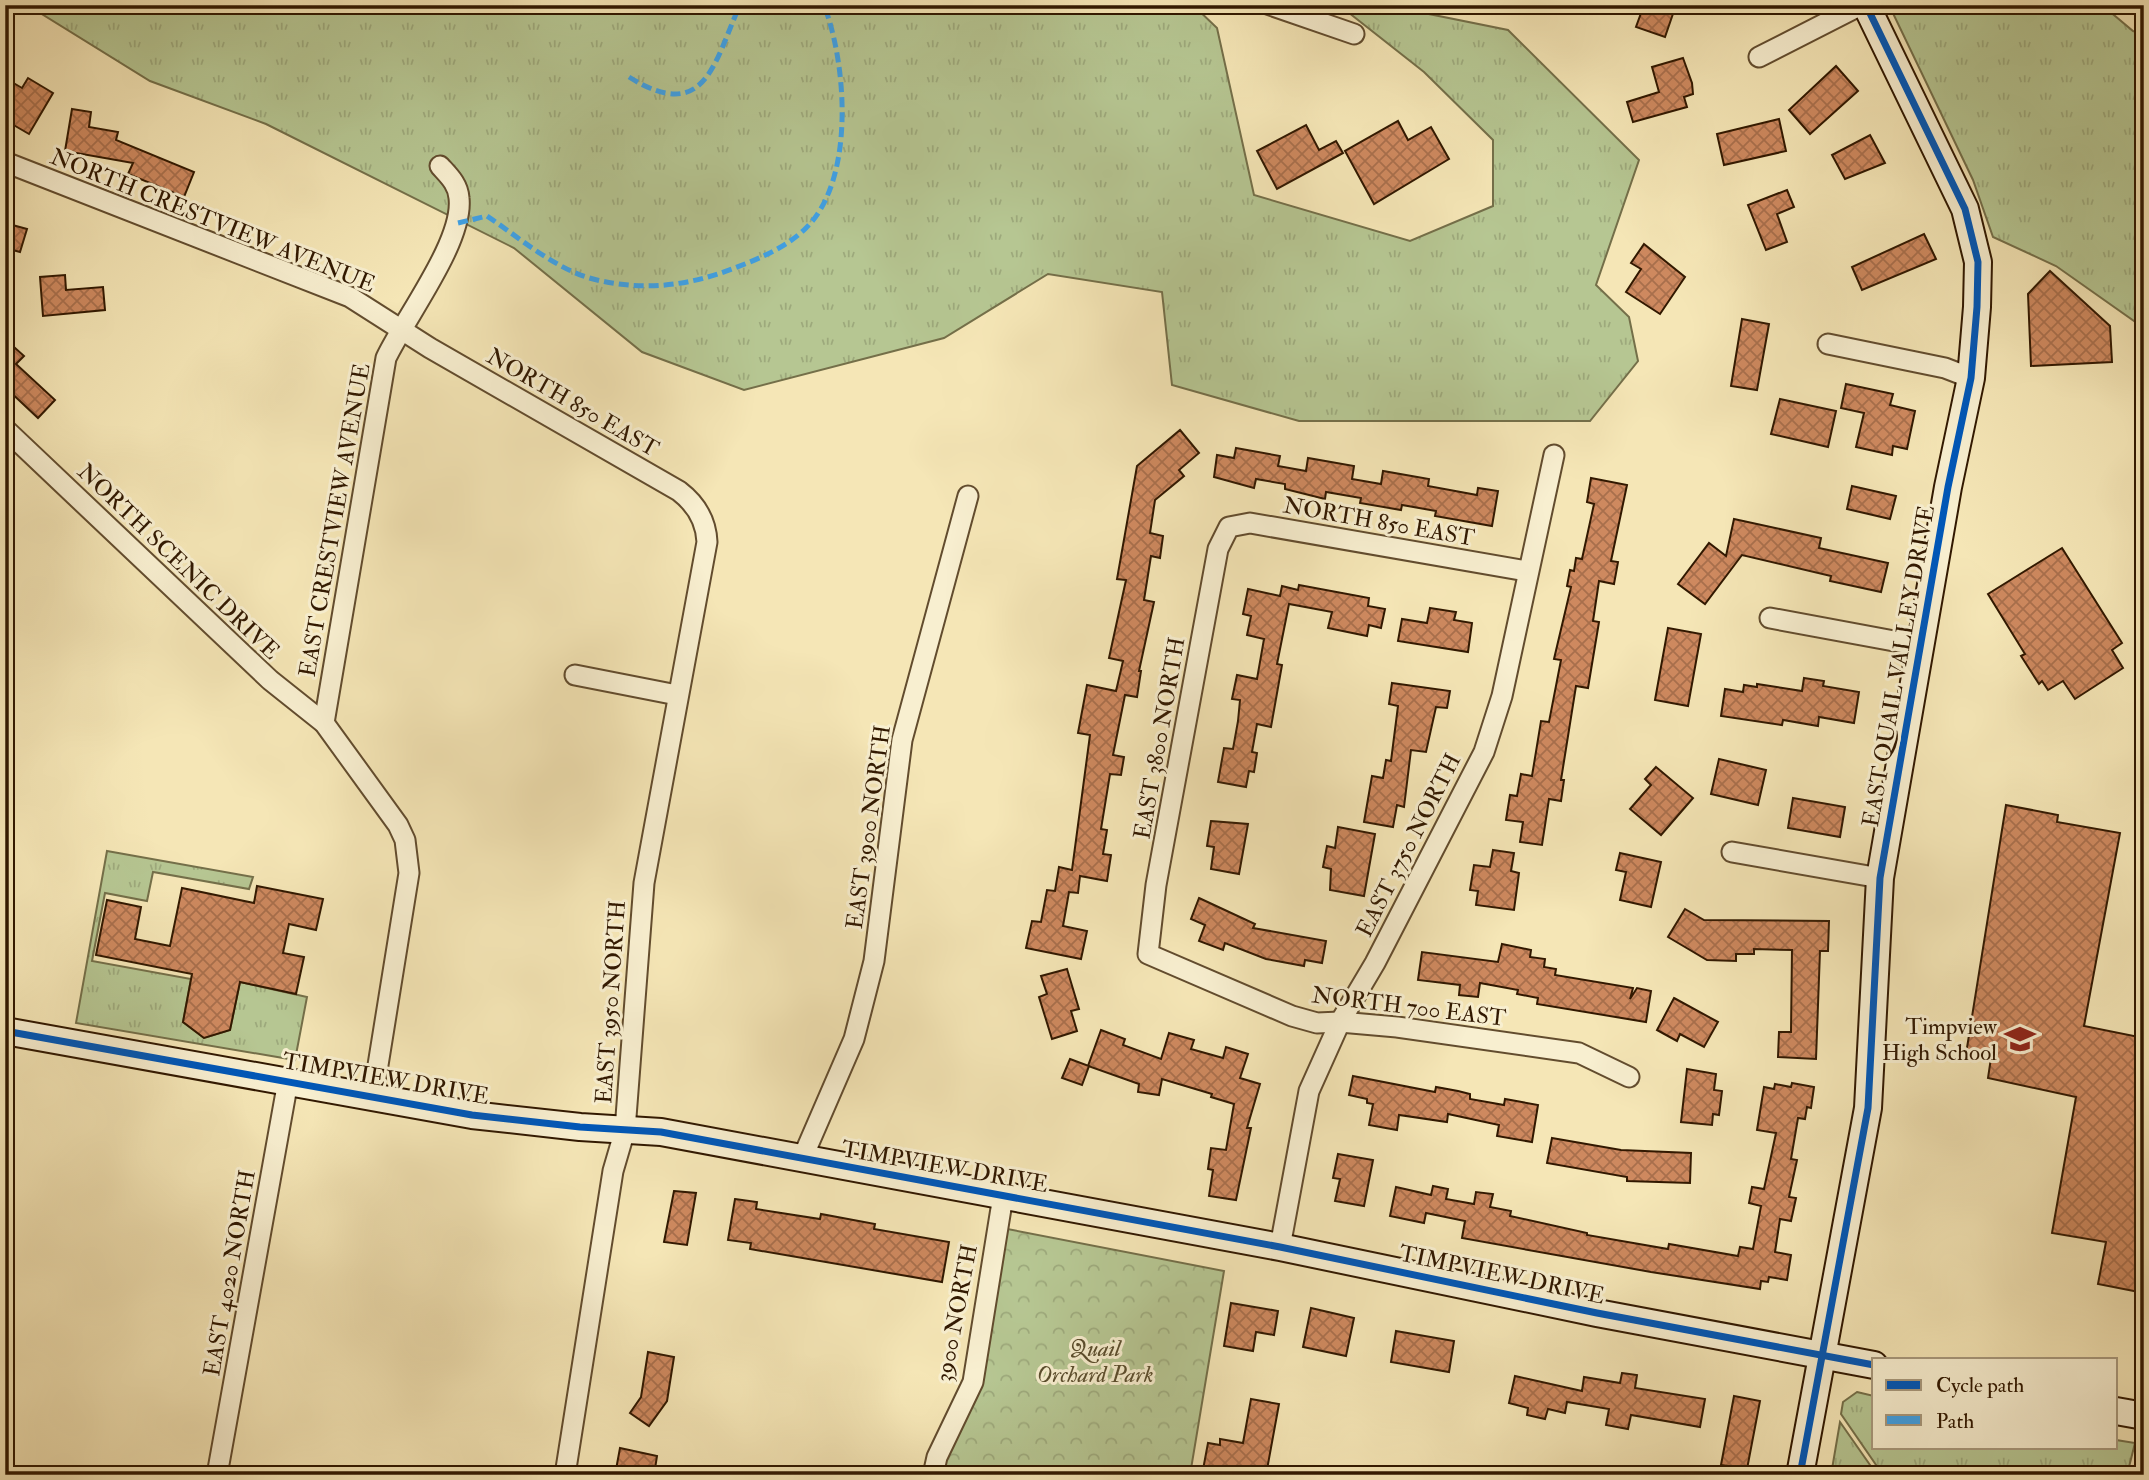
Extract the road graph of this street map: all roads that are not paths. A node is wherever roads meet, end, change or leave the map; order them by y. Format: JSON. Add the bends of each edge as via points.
{"nodes":[{"id":1,"x":1270,"y":5,"type":"edge"},
{"id":2,"x":1864,"y":5,"type":"edge"},
{"id":3,"x":1354,"y":34,"type":"dead end"},
{"id":4,"x":1759,"y":57,"type":"dead end"},
{"id":5,"x":5,"y":162,"type":"edge"},
{"id":6,"x":440,"y":166,"type":"dead end"},
{"id":7,"x":400,"y":327,"type":"junction"},
{"id":8,"x":1828,"y":344,"type":"dead end"},
{"id":9,"x":1971,"y":378,"type":"junction"},
{"id":10,"x":5,"y":429,"type":"edge"},
{"id":11,"x":1554,"y":455,"type":"dead end"},
{"id":12,"x":968,"y":496,"type":"dead end"},
{"id":13,"x":1227,"y":532,"type":"joint"},
{"id":14,"x":707,"y":533,"type":"joint"},
{"id":15,"x":1526,"y":571,"type":"junction"},
{"id":16,"x":1770,"y":618,"type":"dead end"},
{"id":17,"x":1921,"y":646,"type":"junction"},
{"id":18,"x":575,"y":675,"type":"dead end"},
{"id":19,"x":677,"y":695,"type":"junction"},
{"id":20,"x":324,"y":723,"type":"junction"},
{"id":21,"x":1732,"y":852,"type":"dead end"},
{"id":22,"x":1880,"y":878,"type":"junction"},
{"id":23,"x":1148,"y":954,"type":"joint"},
{"id":24,"x":1340,"y":1022,"type":"junction"},
{"id":25,"x":5,"y":1031,"type":"edge"},
{"id":26,"x":1629,"y":1077,"type":"dead end"},
{"id":27,"x":288,"y":1081,"type":"junction"},
{"id":28,"x":373,"y":1096,"type":"junction"},
{"id":29,"x":625,"y":1130,"type":"junction"},
{"id":30,"x":802,"y":1159,"type":"junction"},
{"id":31,"x":1003,"y":1196,"type":"junction"},
{"id":32,"x":1280,"y":1247,"type":"junction"},
{"id":33,"x":1821,"y":1355,"type":"junction"},
{"id":34,"x":1872,"y":1365,"type":"edge"},
{"id":35,"x":2118,"y":1411,"type":"edge"},
{"id":36,"x":2144,"y":1416,"type":"edge"},
{"id":37,"x":217,"y":1475,"type":"edge"},
{"id":38,"x":565,"y":1475,"type":"edge"},
{"id":39,"x":933,"y":1475,"type":"edge"},
{"id":40,"x":1801,"y":1475,"type":"edge"}],
"edges":[{"from":1,"to":3,"type":"street"},
{"from":2,"to":4,"type":"street"},
{"from":2,"to":9,"type":"street","name":"EAST QUAIL VALLEY DRIVE","via":[[1965,209],[1978,262]]},
{"from":5,"to":7,"type":"street","name":"NORTH CRESTVIEW AVENUE","via":[[351,297]]},
{"from":6,"to":7,"type":"street","name":"EAST CRESTVIEW AVENUE","via":[[455,182],[458,223],[429,284]]},
{"from":7,"to":14,"type":"street","name":"NORTH 850 EAST","via":[[679,491],[694,504]]},
{"from":7,"to":20,"type":"street","name":"EAST CRESTVIEW AVENUE","via":[[386,358]]},
{"from":8,"to":9,"type":"street","via":[[1945,368]]},
{"from":9,"to":17,"type":"street","name":"EAST QUAIL VALLEY DRIVE"},
{"from":10,"to":20,"type":"street","name":"NORTH SCENIC DRIVE","via":[[270,680]]},
{"from":11,"to":15,"type":"street","name":"EAST 3750 NORTH"},
{"from":12,"to":30,"type":"street","name":"EAST 3900 NORTH","via":[[902,740],[874,961],[854,1039]]},
{"from":13,"to":15,"type":"street","name":"NORTH 850 EAST","via":[[1229,527],[1250,523]]},
{"from":13,"to":23,"type":"street","name":"EAST 3800 NORTH","via":[[1218,549],[1156,885]]},
{"from":14,"to":19,"type":"street","name":"EAST 3950 NORTH"},
{"from":15,"to":24,"type":"street","name":"EAST 3750 NORTH","via":[[1502,696],[1484,752]]},
{"from":16,"to":17,"type":"street"},
{"from":17,"to":22,"type":"street","name":"EAST QUAIL VALLEY DRIVE"},
{"from":18,"to":19,"type":"street"},
{"from":19,"to":29,"type":"street","name":"EAST 3950 NORTH","via":[[644,883]]},
{"from":20,"to":28,"type":"street","name":"NORTH SCENIC DRIVE","via":[[398,825],[409,856]]},
{"from":21,"to":22,"type":"street"},
{"from":22,"to":33,"type":"street","name":"EAST QUAIL VALLEY DRIVE","via":[[1868,1108]]},
{"from":23,"to":24,"type":"street","name":"NORTH 700 EAST","via":[[1292,1016],[1317,1023]]},
{"from":24,"to":26,"type":"street","name":"NORTH 700 EAST","via":[[1579,1052]]},
{"from":24,"to":32,"type":"street","name":"EAST 3750 NORTH","via":[[1309,1091]]},
{"from":25,"to":27,"type":"street","name":"TIMPVIEW DRIVE"},
{"from":27,"to":28,"type":"street","name":"TIMPVIEW DRIVE"},
{"from":27,"to":37,"type":"street","name":"EAST 4020 NORTH"},
{"from":28,"to":29,"type":"street","name":"TIMPVIEW DRIVE","via":[[472,1115]]},
{"from":29,"to":30,"type":"street","name":"TIMPVIEW DRIVE","via":[[661,1132]]},
{"from":29,"to":38,"type":"street","name":"EAST 3950 NORTH","via":[[613,1171]]},
{"from":30,"to":31,"type":"street","name":"TIMPVIEW DRIVE"},
{"from":31,"to":32,"type":"street","name":"TIMPVIEW DRIVE"},
{"from":31,"to":39,"type":"street","name":"3900 NORTH","via":[[973,1382]]},
{"from":32,"to":33,"type":"street","name":"TIMPVIEW DRIVE"},
{"from":33,"to":34,"type":"street","name":"TIMPVIEW DRIVE"},
{"from":33,"to":40,"type":"street","name":"EAST QUAIL VALLEY DRIVE"},
{"from":35,"to":36,"type":"street"}]}
